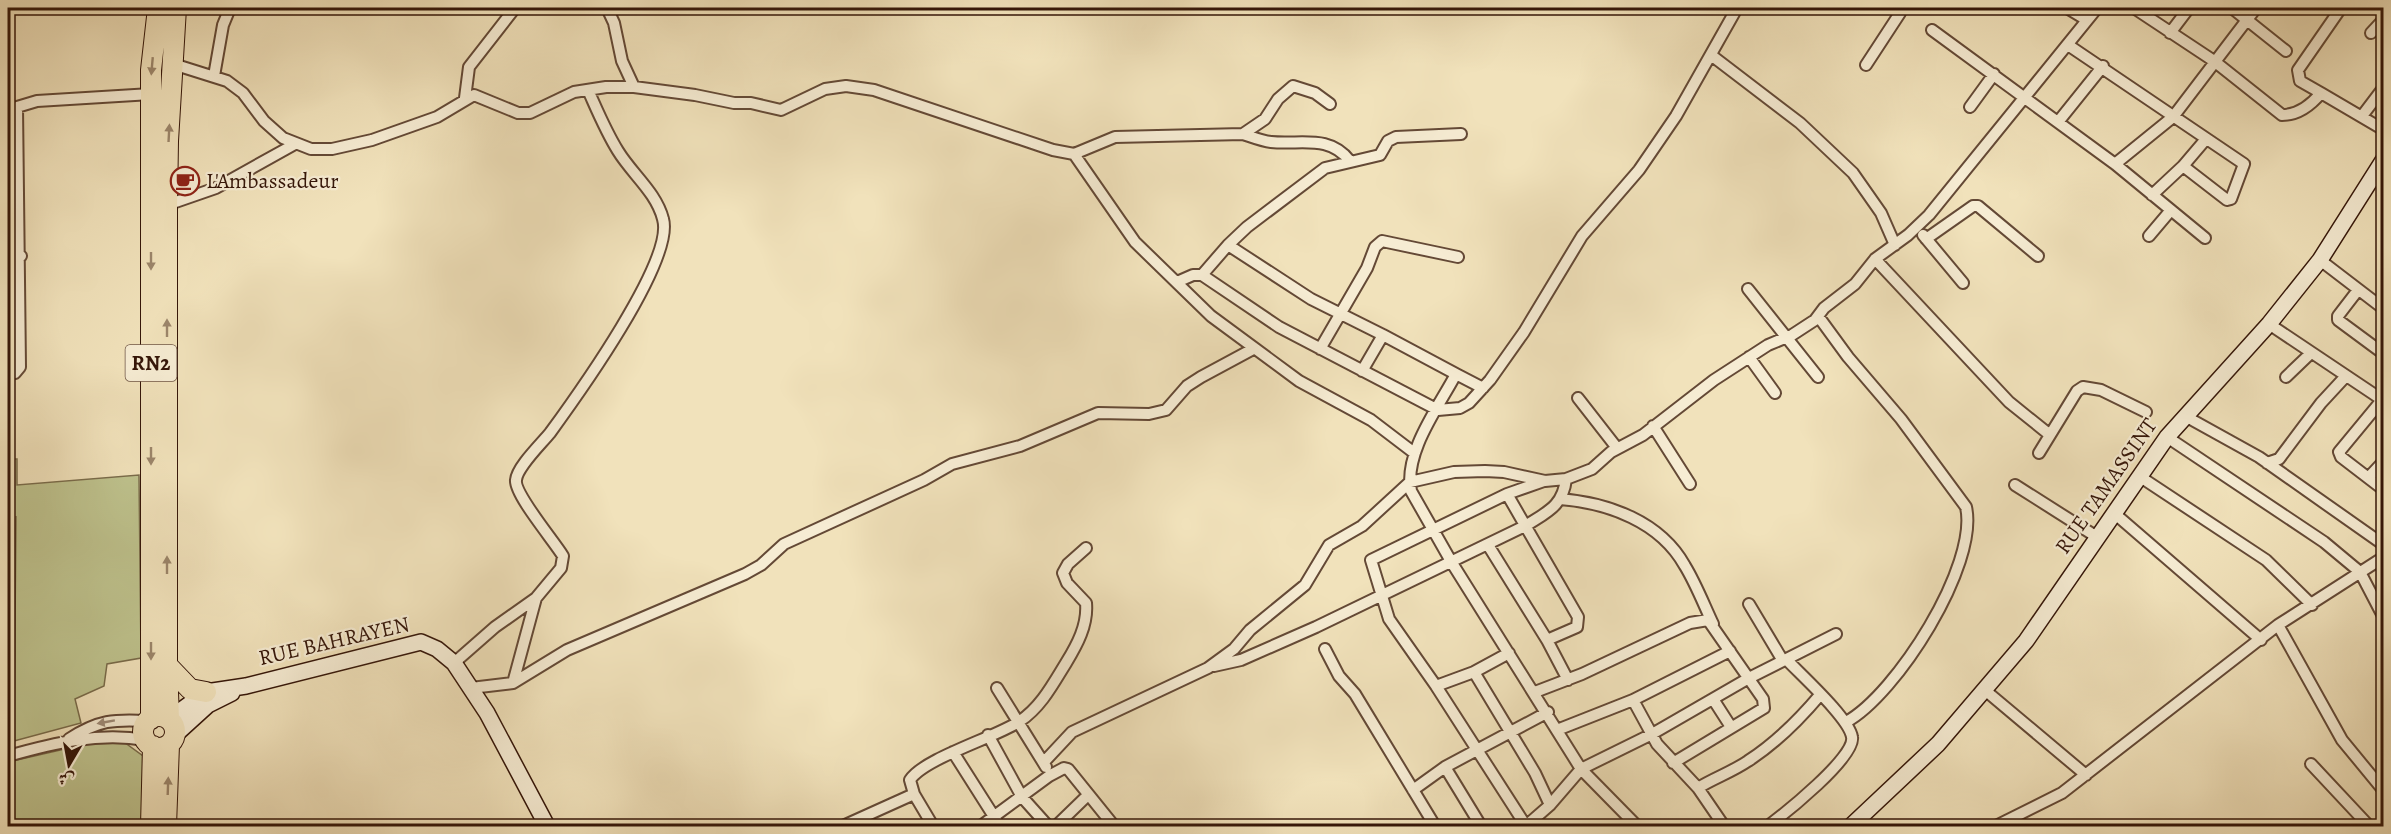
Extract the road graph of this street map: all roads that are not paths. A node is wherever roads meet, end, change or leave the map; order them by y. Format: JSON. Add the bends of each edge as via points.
{"nodes":[{"id":1,"x":158,"y":8,"type":"edge"},
{"id":2,"x":176,"y":8,"type":"edge"},
{"id":3,"x":230,"y":8,"type":"edge"},
{"id":4,"x":515,"y":8,"type":"edge"},
{"id":5,"x":607,"y":8,"type":"edge"},
{"id":6,"x":1737,"y":8,"type":"edge"},
{"id":7,"x":1900,"y":8,"type":"edge"},
{"id":8,"x":2067,"y":8,"type":"edge"},
{"id":9,"x":2097,"y":8,"type":"edge"},
{"id":10,"x":2134,"y":8,"type":"edge"},
{"id":11,"x":2189,"y":8,"type":"edge"},
{"id":12,"x":2232,"y":8,"type":"edge"},
{"id":13,"x":2256,"y":8,"type":"edge"},
{"id":14,"x":2342,"y":8,"type":"edge"},
{"id":15,"x":2246,"y":19,"type":"junction"},
{"id":16,"x":2384,"y":19,"type":"edge"},
{"id":17,"x":2088,"y":20,"type":"junction"},
{"id":18,"x":1932,"y":30,"type":"dead end"},
{"id":19,"x":2170,"y":33,"type":"junction"},
{"id":20,"x":2371,"y":33,"type":"dead end"},
{"id":21,"x":2068,"y":45,"type":"junction"},
{"id":22,"x":2286,"y":51,"type":"dead end"},
{"id":23,"x":1711,"y":55,"type":"junction"},
{"id":24,"x":2214,"y":62,"type":"junction"},
{"id":25,"x":173,"y":64,"type":"junction"},
{"id":26,"x":1866,"y":65,"type":"dead end"},
{"id":27,"x":2103,"y":66,"type":"junction"},
{"id":28,"x":1994,"y":74,"type":"junction"},
{"id":29,"x":214,"y":76,"type":"junction"},
{"id":30,"x":634,"y":87,"type":"junction"},
{"id":31,"x":2384,"y":87,"type":"edge"},
{"id":32,"x":588,"y":90,"type":"junction"},
{"id":33,"x":2321,"y":93,"type":"junction"},
{"id":34,"x":151,"y":94,"type":"junction"},
{"id":35,"x":2026,"y":97,"type":"junction"},
{"id":36,"x":465,"y":98,"type":"junction"},
{"id":37,"x":1330,"y":104,"type":"dead end"},
{"id":38,"x":1970,"y":107,"type":"dead end"},
{"id":39,"x":2362,"y":116,"type":"junction"},
{"id":40,"x":2173,"y":117,"type":"junction"},
{"id":41,"x":2058,"y":122,"type":"junction"},
{"id":42,"x":12,"y":129,"type":"edge"},
{"id":43,"x":2384,"y":130,"type":"edge"},
{"id":44,"x":1244,"y":134,"type":"junction"},
{"id":45,"x":1461,"y":134,"type":"dead end"},
{"id":46,"x":2206,"y":139,"type":"junction"},
{"id":47,"x":295,"y":144,"type":"junction"},
{"id":48,"x":1074,"y":154,"type":"junction"},
{"id":49,"x":2384,"y":159,"type":"edge"},
{"id":50,"x":1350,"y":161,"type":"junction"},
{"id":51,"x":2115,"y":164,"type":"junction"},
{"id":52,"x":2183,"y":166,"type":"junction"},
{"id":53,"x":2152,"y":195,"type":"junction"},
{"id":54,"x":167,"y":205,"type":"junction"},
{"id":55,"x":2171,"y":210,"type":"junction"},
{"id":56,"x":1916,"y":227,"type":"junction"},
{"id":57,"x":2149,"y":236,"type":"dead end"},
{"id":58,"x":2205,"y":238,"type":"dead end"},
{"id":59,"x":1926,"y":239,"type":"junction"},
{"id":60,"x":1228,"y":245,"type":"junction"},
{"id":61,"x":1896,"y":245,"type":"junction"},
{"id":62,"x":21,"y":256,"type":"junction"},
{"id":63,"x":2038,"y":256,"type":"dead end"},
{"id":64,"x":8,"y":257,"type":"edge"},
{"id":65,"x":1458,"y":257,"type":"dead end"},
{"id":66,"x":1875,"y":259,"type":"junction"},
{"id":67,"x":2320,"y":260,"type":"junction"},
{"id":68,"x":1202,"y":275,"type":"junction"},
{"id":69,"x":1177,"y":282,"type":"junction"},
{"id":70,"x":1963,"y":283,"type":"dead end"},
{"id":71,"x":1748,"y":289,"type":"dead end"},
{"id":72,"x":2358,"y":290,"type":"junction"},
{"id":73,"x":2384,"y":309,"type":"edge"},
{"id":74,"x":1341,"y":313,"type":"junction"},
{"id":75,"x":1818,"y":316,"type":"junction"},
{"id":76,"x":2269,"y":324,"type":"junction"},
{"id":77,"x":1383,"y":335,"type":"junction"},
{"id":78,"x":1784,"y":338,"type":"junction"},
{"id":79,"x":1253,"y":349,"type":"junction"},
{"id":80,"x":1320,"y":349,"type":"junction"},
{"id":81,"x":2311,"y":353,"type":"junction"},
{"id":82,"x":2384,"y":354,"type":"edge"},
{"id":83,"x":1749,"y":357,"type":"junction"},
{"id":84,"x":1362,"y":371,"type":"junction"},
{"id":85,"x":8,"y":374,"type":"edge"},
{"id":86,"x":1456,"y":374,"type":"junction"},
{"id":87,"x":2346,"y":376,"type":"junction"},
{"id":88,"x":1818,"y":377,"type":"dead end"},
{"id":89,"x":2286,"y":377,"type":"dead end"},
{"id":90,"x":1483,"y":388,"type":"junction"},
{"id":91,"x":1775,"y":393,"type":"dead end"},
{"id":92,"x":1578,"y":398,"type":"dead end"},
{"id":93,"x":2383,"y":401,"type":"edge"},
{"id":94,"x":1438,"y":410,"type":"junction"},
{"id":95,"x":2146,"y":412,"type":"dead end"},
{"id":96,"x":2185,"y":416,"type":"junction"},
{"id":97,"x":1653,"y":426,"type":"junction"},
{"id":98,"x":2050,"y":435,"type":"junction"},
{"id":99,"x":2167,"y":437,"type":"junction"},
{"id":100,"x":1617,"y":448,"type":"junction"},
{"id":101,"x":1413,"y":452,"type":"junction"},
{"id":102,"x":2039,"y":453,"type":"dead end"},
{"id":103,"x":2384,"y":461,"type":"edge"},
{"id":104,"x":2267,"y":463,"type":"junction"},
{"id":105,"x":2139,"y":476,"type":"junction"},
{"id":106,"x":2369,"y":477,"type":"junction"},
{"id":107,"x":1566,"y":480,"type":"junction"},
{"id":108,"x":1545,"y":481,"type":"junction"},
{"id":109,"x":1410,"y":482,"type":"junction"},
{"id":110,"x":1690,"y":484,"type":"dead end"},
{"id":111,"x":2015,"y":484,"type":"dead end"},
{"id":112,"x":2384,"y":490,"type":"edge"},
{"id":113,"x":1507,"y":494,"type":"junction"},
{"id":114,"x":1560,"y":499,"type":"junction"},
{"id":115,"x":2115,"y":513,"type":"junction"},
{"id":116,"x":1527,"y":525,"type":"junction"},
{"id":117,"x":1431,"y":529,"type":"junction"},
{"id":118,"x":2097,"y":537,"type":"junction"},
{"id":119,"x":1488,"y":545,"type":"junction"},
{"id":120,"x":2384,"y":545,"type":"edge"},
{"id":121,"x":1086,"y":548,"type":"dead end"},
{"id":122,"x":2384,"y":557,"type":"edge"},
{"id":123,"x":1452,"y":563,"type":"junction"},
{"id":124,"x":2360,"y":572,"type":"junction"},
{"id":125,"x":1383,"y":596,"type":"junction"},
{"id":126,"x":536,"y":598,"type":"junction"},
{"id":127,"x":1749,"y":604,"type":"dead end"},
{"id":128,"x":2312,"y":605,"type":"junction"},
{"id":129,"x":2384,"y":618,"type":"edge"},
{"id":130,"x":1713,"y":624,"type":"junction"},
{"id":131,"x":2278,"y":625,"type":"junction"},
{"id":132,"x":1836,"y":634,"type":"dead end"},
{"id":133,"x":1547,"y":640,"type":"junction"},
{"id":134,"x":2260,"y":640,"type":"junction"},
{"id":135,"x":1325,"y":650,"type":"dead end"},
{"id":136,"x":1730,"y":651,"type":"junction"},
{"id":137,"x":1509,"y":653,"type":"junction"},
{"id":138,"x":1784,"y":660,"type":"junction"},
{"id":139,"x":454,"y":663,"type":"junction"},
{"id":140,"x":167,"y":665,"type":"junction"},
{"id":141,"x":1208,"y":668,"type":"junction"},
{"id":142,"x":1474,"y":672,"type":"junction"},
{"id":143,"x":1749,"y":678,"type":"junction"},
{"id":144,"x":1568,"y":680,"type":"junction"},
{"id":145,"x":513,"y":683,"type":"junction"},
{"id":146,"x":246,"y":686,"type":"junction"},
{"id":147,"x":1436,"y":686,"type":"junction"},
{"id":148,"x":471,"y":688,"type":"junction"},
{"id":149,"x":997,"y":688,"type":"dead end"},
{"id":150,"x":1986,"y":691,"type":"junction"},
{"id":151,"x":206,"y":692,"type":"junction"},
{"id":152,"x":1535,"y":692,"type":"junction"},
{"id":153,"x":1820,"y":695,"type":"junction"},
{"id":154,"x":1713,"y":699,"type":"junction"},
{"id":155,"x":1633,"y":700,"type":"junction"},
{"id":156,"x":1548,"y":712,"type":"junction"},
{"id":157,"x":1019,"y":722,"type":"junction"},
{"id":158,"x":1846,"y":722,"type":"junction"},
{"id":159,"x":1731,"y":727,"type":"junction"},
{"id":160,"x":1557,"y":730,"type":"junction"},
{"id":161,"x":159,"y":732,"type":"junction"},
{"id":162,"x":1509,"y":732,"type":"junction"},
{"id":163,"x":1652,"y":734,"type":"junction"},
{"id":164,"x":988,"y":735,"type":"junction"},
{"id":165,"x":68,"y":739,"type":"junction"},
{"id":166,"x":1475,"y":750,"type":"junction"},
{"id":167,"x":953,"y":752,"type":"junction"},
{"id":168,"x":8,"y":756,"type":"edge"},
{"id":169,"x":1044,"y":762,"type":"junction"},
{"id":170,"x":1673,"y":763,"type":"junction"},
{"id":171,"x":2311,"y":764,"type":"dead end"},
{"id":172,"x":1445,"y":767,"type":"junction"},
{"id":173,"x":1581,"y":769,"type":"junction"},
{"id":174,"x":2086,"y":775,"type":"junction"},
{"id":175,"x":1049,"y":776,"type":"junction"},
{"id":176,"x":1698,"y":788,"type":"junction"},
{"id":177,"x":1413,"y":790,"type":"junction"},
{"id":178,"x":2384,"y":791,"type":"edge"},
{"id":179,"x":914,"y":794,"type":"junction"},
{"id":180,"x":1088,"y":795,"type":"junction"},
{"id":181,"x":1022,"y":797,"type":"junction"},
{"id":182,"x":1550,"y":805,"type":"junction"},
{"id":183,"x":997,"y":822,"type":"edge"},
{"id":184,"x":151,"y":826,"type":"edge"},
{"id":185,"x":166,"y":826,"type":"edge"},
{"id":186,"x":547,"y":826,"type":"edge"},
{"id":187,"x":843,"y":826,"type":"edge"},
{"id":188,"x":933,"y":826,"type":"edge"},
{"id":189,"x":981,"y":826,"type":"edge"},
{"id":190,"x":1047,"y":826,"type":"edge"},
{"id":191,"x":1056,"y":826,"type":"edge"},
{"id":192,"x":1114,"y":826,"type":"edge"},
{"id":193,"x":1435,"y":826,"type":"edge"},
{"id":194,"x":1481,"y":826,"type":"edge"},
{"id":195,"x":1526,"y":826,"type":"edge"},
{"id":196,"x":1637,"y":826,"type":"edge"},
{"id":197,"x":1724,"y":826,"type":"edge"},
{"id":198,"x":1768,"y":826,"type":"edge"},
{"id":199,"x":1851,"y":826,"type":"edge"},
{"id":200,"x":1996,"y":826,"type":"edge"},
{"id":201,"x":2369,"y":826,"type":"edge"}],
"edges":[{"from":1,"to":34,"type":"highway","number":"RN2","one_way":true},
{"from":2,"to":25,"type":"highway","number":"RN2"},
{"from":3,"to":29,"type":"street"},
{"from":4,"to":36,"type":"street","via":[[469,67]]},
{"from":5,"to":30,"type":"street"},
{"from":6,"to":23,"type":"street"},
{"from":7,"to":26,"type":"street"},
{"from":8,"to":17,"type":"street"},
{"from":9,"to":17,"type":"street"},
{"from":10,"to":19,"type":"street"},
{"from":11,"to":19,"type":"street"},
{"from":12,"to":15,"type":"street"},
{"from":13,"to":15,"type":"street"},
{"from":14,"to":33,"type":"street","via":[[2298,70],[2300,81]]},
{"from":15,"to":22,"type":"street"},
{"from":15,"to":24,"type":"street"},
{"from":16,"to":20,"type":"street"},
{"from":17,"to":21,"type":"street"},
{"from":18,"to":28,"type":"street"},
{"from":19,"to":24,"type":"street"},
{"from":21,"to":27,"type":"street"},
{"from":21,"to":35,"type":"street"},
{"from":23,"to":61,"type":"street","via":[[1800,123],[1853,173],[1881,213]]},
{"from":23,"to":90,"type":"street","via":[[1676,116],[1638,170],[1582,236],[1524,332]]},
{"from":24,"to":33,"type":"street","via":[[2282,115],[2311,106]]},
{"from":24,"to":40,"type":"street"},
{"from":25,"to":29,"type":"street"},
{"from":54,"to":25,"type":"highway","number":"RN2","one_way":true},
{"from":27,"to":40,"type":"street"},
{"from":27,"to":41,"type":"street"},
{"from":28,"to":35,"type":"street"},
{"from":28,"to":38,"type":"street"},
{"from":29,"to":47,"type":"street","via":[[243,93],[264,121]]},
{"from":30,"to":32,"type":"street"},
{"from":30,"to":48,"type":"street","via":[[781,110],[816,92],[858,86]]},
{"from":31,"to":39,"type":"street"},
{"from":32,"to":36,"type":"street","via":[[561,96],[530,113],[518,113],[474,95]]},
{"from":32,"to":126,"type":"street","via":[[618,152],[657,202],[664,221],[664,238],[626,317],[583,389],[518,473],[517,491],[563,556],[561,568]]},
{"from":33,"to":39,"type":"street"},
{"from":34,"to":42,"type":"street","via":[[21,105]]},
{"from":34,"to":161,"type":"highway","number":"RN2","one_way":true},
{"from":35,"to":41,"type":"street"},
{"from":35,"to":56,"type":"street"},
{"from":36,"to":47,"type":"street","via":[[437,117],[357,144],[311,149]]},
{"from":37,"to":44,"type":"street","via":[[1315,93],[1293,86],[1278,99],[1265,119]]},
{"from":39,"to":43,"type":"street"},
{"from":40,"to":46,"type":"street"},
{"from":40,"to":51,"type":"street"},
{"from":41,"to":51,"type":"street"},
{"from":42,"to":62,"type":"street"},
{"from":44,"to":48,"type":"street","via":[[1115,137]]},
{"from":44,"to":50,"type":"street","via":[[1269,142],[1318,142],[1340,149]]},
{"from":45,"to":50,"type":"street","via":[[1396,137],[1388,141],[1380,155]]},
{"from":46,"to":52,"type":"street"},
{"from":46,"to":52,"type":"street","via":[[2244,164],[2231,199],[2220,196]]},
{"from":47,"to":54,"type":"street","via":[[216,188]]},
{"from":48,"to":69,"type":"street","via":[[1136,242]]},
{"from":49,"to":67,"type":"main road","name":"RUE TAMASSINT"},
{"from":50,"to":60,"type":"street","via":[[1325,168]]},
{"from":51,"to":53,"type":"street"},
{"from":52,"to":53,"type":"street"},
{"from":53,"to":55,"type":"street"},
{"from":140,"to":54,"type":"highway","number":"RN2","one_way":true},
{"from":55,"to":57,"type":"street"},
{"from":55,"to":58,"type":"street"},
{"from":56,"to":59,"type":"street"},
{"from":56,"to":61,"type":"street"},
{"from":59,"to":63,"type":"street","via":[[1978,206]]},
{"from":59,"to":70,"type":"street"},
{"from":60,"to":68,"type":"street"},
{"from":60,"to":74,"type":"street","via":[[1311,299]]},
{"from":61,"to":66,"type":"street"},
{"from":62,"to":64,"type":"street"},
{"from":62,"to":85,"type":"street","via":[[20,368]]},
{"from":65,"to":74,"type":"street","via":[[1382,241],[1375,247]]},
{"from":66,"to":75,"type":"street","via":[[1855,284]]},
{"from":66,"to":98,"type":"street","via":[[2009,402]]},
{"from":67,"to":72,"type":"street"},
{"from":67,"to":76,"type":"main road","name":"RUE TAMASSINT"},
{"from":68,"to":69,"type":"street","via":[[1193,274]]},
{"from":68,"to":80,"type":"street","via":[[1279,327]]},
{"from":69,"to":79,"type":"street","via":[[1211,316]]},
{"from":71,"to":78,"type":"street"},
{"from":72,"to":73,"type":"street"},
{"from":72,"to":82,"type":"street","via":[[2338,320]]},
{"from":74,"to":77,"type":"street"},
{"from":74,"to":80,"type":"street"},
{"from":75,"to":78,"type":"street"},
{"from":75,"to":158,"type":"street","via":[[1901,419],[1966,507],[1969,519],[1957,573],[1915,652],[1864,712]]},
{"from":76,"to":81,"type":"street"},
{"from":76,"to":96,"type":"main road","name":"RUE TAMASSINT"},
{"from":77,"to":84,"type":"street"},
{"from":77,"to":86,"type":"street"},
{"from":78,"to":83,"type":"street"},
{"from":78,"to":88,"type":"street"},
{"from":79,"to":101,"type":"street","via":[[1299,381],[1380,425]]},
{"from":79,"to":145,"type":"street","via":[[1194,381],[1166,410],[1149,414],[1098,413],[1020,446],[952,464],[784,544],[745,574],[567,650]]},
{"from":80,"to":84,"type":"street"},
{"from":81,"to":87,"type":"street"},
{"from":81,"to":89,"type":"street"},
{"from":83,"to":91,"type":"street"},
{"from":83,"to":97,"type":"street"},
{"from":84,"to":94,"type":"street"},
{"from":86,"to":90,"type":"street"},
{"from":86,"to":94,"type":"street"},
{"from":87,"to":93,"type":"street"},
{"from":87,"to":104,"type":"street","via":[[2279,459]]},
{"from":90,"to":94,"type":"street","via":[[1460,408]]},
{"from":92,"to":100,"type":"street"},
{"from":93,"to":106,"type":"street","via":[[2339,452]]},
{"from":94,"to":101,"type":"street"},
{"from":95,"to":98,"type":"street","via":[[2101,390],[2083,387]]},
{"from":96,"to":99,"type":"main road","name":"RUE TAMASSINT"},
{"from":96,"to":104,"type":"street"},
{"from":97,"to":100,"type":"street"},
{"from":97,"to":110,"type":"street"},
{"from":98,"to":102,"type":"street"},
{"from":99,"to":105,"type":"main road","name":"RUE TAMASSINT"},
{"from":99,"to":124,"type":"street","via":[[2324,542]]},
{"from":100,"to":107,"type":"street","via":[[1592,469]]},
{"from":101,"to":109,"type":"street"},
{"from":103,"to":106,"type":"street"},
{"from":104,"to":120,"type":"street"},
{"from":105,"to":115,"type":"main road","name":"RUE TAMASSINT"},
{"from":105,"to":128,"type":"street","via":[[2266,560]]},
{"from":106,"to":112,"type":"street"},
{"from":107,"to":108,"type":"street"},
{"from":107,"to":114,"type":"street","via":[[1565,494]]},
{"from":108,"to":109,"type":"street","via":[[1485,471],[1454,472]]},
{"from":108,"to":113,"type":"street"},
{"from":109,"to":117,"type":"street"},
{"from":109,"to":141,"type":"street","via":[[1362,526],[1329,545],[1305,585],[1250,630],[1234,650]]},
{"from":111,"to":118,"type":"street"},
{"from":113,"to":116,"type":"street"},
{"from":113,"to":117,"type":"street"},
{"from":114,"to":116,"type":"street"},
{"from":114,"to":130,"type":"street","via":[[1618,509],[1665,542],[1684,564]]},
{"from":115,"to":118,"type":"main road","name":"RUE TAMASSINT"},
{"from":115,"to":134,"type":"street"},
{"from":116,"to":119,"type":"street"},
{"from":116,"to":133,"type":"street","via":[[1578,617],[1577,627]]},
{"from":117,"to":123,"type":"street"},
{"from":117,"to":125,"type":"street","via":[[1371,560]]},
{"from":118,"to":150,"type":"main road","name":"RUE TAMASSINT","via":[[2026,641]]},
{"from":119,"to":123,"type":"street"},
{"from":119,"to":133,"type":"street"},
{"from":121,"to":157,"type":"street","via":[[1063,573],[1086,603],[1085,624],[1048,693]]},
{"from":122,"to":124,"type":"street"},
{"from":123,"to":125,"type":"street"},
{"from":123,"to":137,"type":"street"},
{"from":124,"to":128,"type":"street"},
{"from":124,"to":129,"type":"street"},
{"from":125,"to":141,"type":"street","via":[[1269,649]]},
{"from":125,"to":147,"type":"street","via":[[1389,619]]},
{"from":126,"to":139,"type":"street"},
{"from":126,"to":145,"type":"street"},
{"from":127,"to":138,"type":"street"},
{"from":128,"to":131,"type":"street"},
{"from":130,"to":136,"type":"street"},
{"from":130,"to":144,"type":"street","via":[[1708,620],[1690,623]]},
{"from":131,"to":134,"type":"street"},
{"from":131,"to":178,"type":"street","via":[[2342,740]]},
{"from":132,"to":138,"type":"street"},
{"from":133,"to":144,"type":"street"},
{"from":134,"to":174,"type":"street"},
{"from":135,"to":177,"type":"street"},
{"from":136,"to":143,"type":"street"},
{"from":136,"to":155,"type":"street"},
{"from":137,"to":142,"type":"street"},
{"from":137,"to":152,"type":"street"},
{"from":138,"to":143,"type":"street"},
{"from":138,"to":153,"type":"street"},
{"from":139,"to":146,"type":"main road","name":"RUE BAHRAYEN","via":[[437,648],[421,642]]},
{"from":139,"to":148,"type":"main road","name":"RUE BAHRAYEN"},
{"from":140,"to":151,"type":"highway","via":[[190,689]]},
{"from":140,"to":161,"type":"highway","number":"RN2"},
{"from":141,"to":169,"type":"street","via":[[1072,732]]},
{"from":142,"to":147,"type":"street"},
{"from":142,"to":162,"type":"street"},
{"from":143,"to":154,"type":"street"},
{"from":143,"to":159,"type":"street","via":[[1763,699],[1764,708]]},
{"from":144,"to":152,"type":"street"},
{"from":145,"to":148,"type":"street"},
{"from":146,"to":151,"type":"main road","name":"RUE BAHRAYEN"},
{"from":146,"to":161,"type":"main road","name":"RUE BAHRAYEN"},
{"from":147,"to":166,"type":"street"},
{"from":148,"to":186,"type":"main road","name":"RUE BAHRAYEN"},
{"from":149,"to":157,"type":"street"},
{"from":150,"to":174,"type":"street"},
{"from":150,"to":199,"type":"main road","name":"RUE TAMASSINT","via":[[1938,744]]},
{"from":151,"to":161,"type":"main road","name":"RUE BAHRAYEN"},
{"from":152,"to":156,"type":"street"},
{"from":153,"to":158,"type":"street"},
{"from":153,"to":176,"type":"street","via":[[1784,735],[1746,763]]},
{"from":154,"to":159,"type":"street"},
{"from":154,"to":163,"type":"street"},
{"from":155,"to":160,"type":"street"},
{"from":155,"to":163,"type":"street"},
{"from":156,"to":160,"type":"street"},
{"from":156,"to":162,"type":"street"},
{"from":157,"to":164,"type":"street"},
{"from":157,"to":169,"type":"street"},
{"from":158,"to":198,"type":"street","via":[[1852,735],[1850,748],[1834,769]]},
{"from":159,"to":170,"type":"street"},
{"from":160,"to":173,"type":"street"},
{"from":161,"to":165,"type":"street"},
{"from":161,"to":165,"type":"street","one_way":true,"via":[[113,720],[92,724]]},
{"from":161,"to":184,"type":"highway","number":"RN2"},
{"from":185,"to":161,"type":"highway","number":"RN2","one_way":true},
{"from":162,"to":166,"type":"street"},
{"from":162,"to":182,"type":"street"},
{"from":163,"to":170,"type":"street"},
{"from":163,"to":173,"type":"street"},
{"from":164,"to":167,"type":"street"},
{"from":164,"to":181,"type":"street"},
{"from":165,"to":168,"type":"street"},
{"from":166,"to":172,"type":"street"},
{"from":166,"to":195,"type":"street"},
{"from":167,"to":179,"type":"street","via":[[913,776],[910,784]]},
{"from":167,"to":183,"type":"street"},
{"from":169,"to":175,"type":"street"},
{"from":170,"to":176,"type":"street"},
{"from":171,"to":201,"type":"street"},
{"from":172,"to":177,"type":"street"},
{"from":172,"to":194,"type":"street"},
{"from":173,"to":182,"type":"street"},
{"from":173,"to":196,"type":"street"},
{"from":174,"to":200,"type":"street","via":[[2062,793]]},
{"from":175,"to":180,"type":"street","via":[[1066,768]]},
{"from":175,"to":181,"type":"street"},
{"from":176,"to":197,"type":"street"},
{"from":177,"to":193,"type":"street"},
{"from":179,"to":187,"type":"street"},
{"from":179,"to":188,"type":"street"},
{"from":180,"to":191,"type":"street"},
{"from":180,"to":192,"type":"street"},
{"from":181,"to":183,"type":"street"},
{"from":181,"to":190,"type":"street"},
{"from":182,"to":195,"type":"street"},
{"from":183,"to":189,"type":"street"}]}
